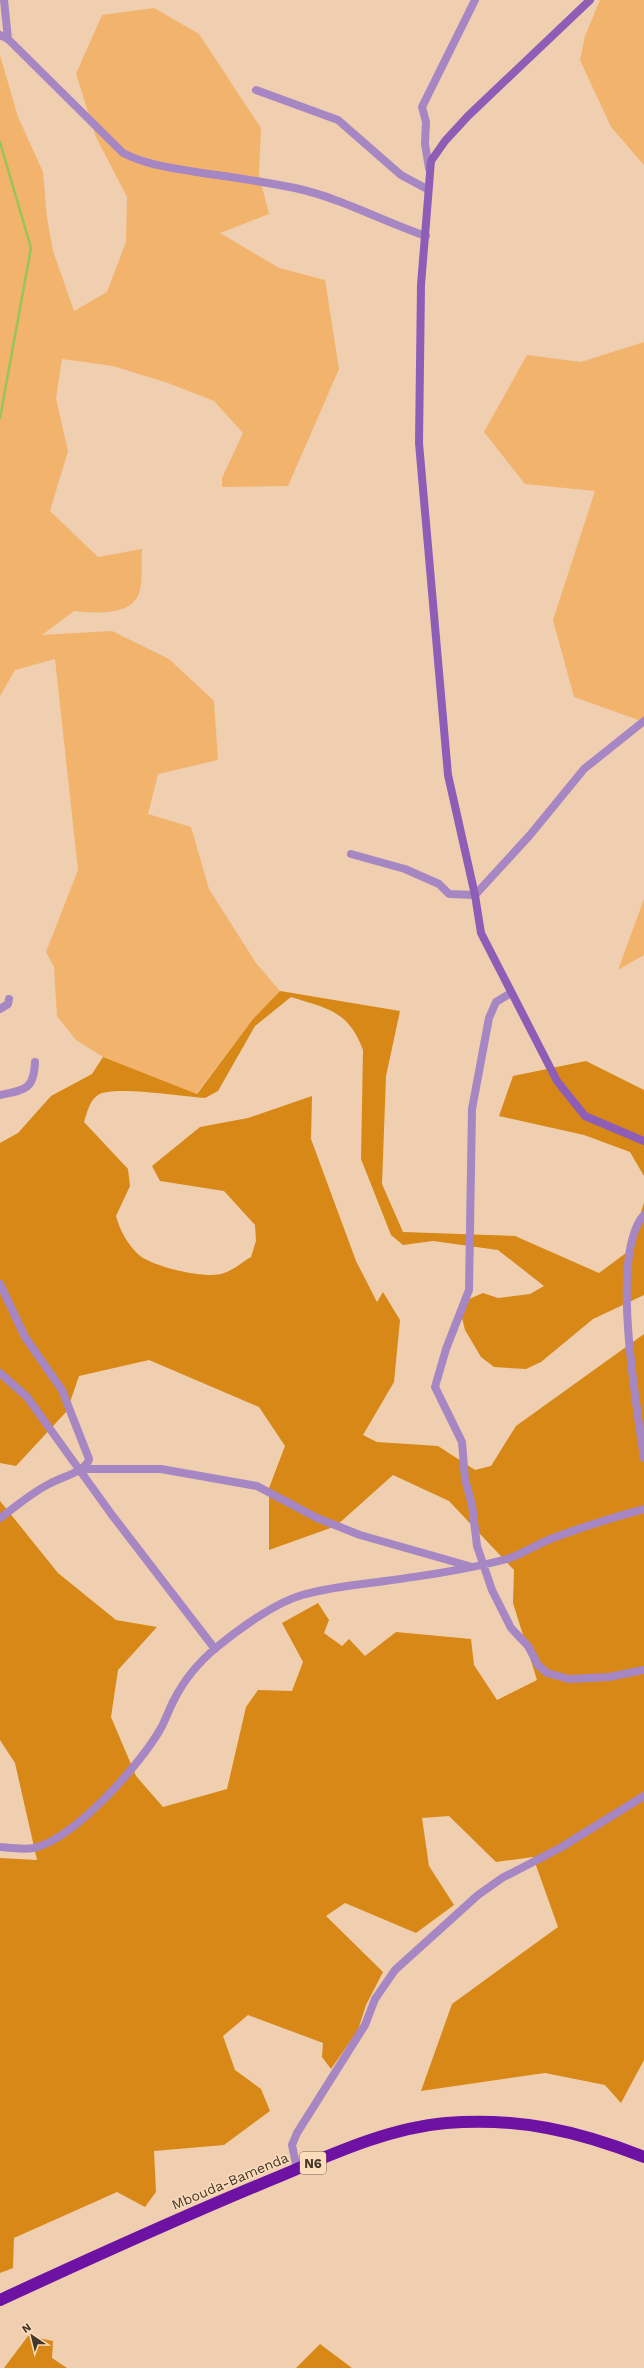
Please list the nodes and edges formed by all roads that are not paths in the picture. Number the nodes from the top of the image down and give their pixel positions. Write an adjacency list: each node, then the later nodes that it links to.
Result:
1 (4, 0): 4 (street)
2 (475, 0): 6 (street)
3 (590, 0): 6 (street)
4 (4, 37): 8 (street)
5 (256, 90): 7 (street)
6 (429, 168): 7 (street)
7 (427, 189): 8 (street)
8 (426, 236): 11 (street)
9 (644, 721): 11 (street)
10 (350, 854): 11 (street)
11 (475, 895): 12 (street)
12 (511, 993): 17 (street); 25 (street)
13 (9, 999): 14 (street)
14 (0, 1009)
15 (35, 1062): 16 (street)
16 (0, 1095)
17 (644, 1141)
18 (644, 1215): 21 (street)
19 (0, 1284): 22 (street)
20 (0, 1373): 22 (street)
21 (644, 1458)
22 (80, 1469): 24 (street); 26 (street); 27 (street)
23 (644, 1509): 25 (street)
24 (0, 1518)
25 (483, 1564): 26 (street); 28 (street)
26 (472, 1567): 27 (street)
27 (215, 1648): 30 (street)
28 (644, 1670)
29 (644, 1796): 32 (street)
30 (0, 1847)
31 (644, 2157): 32 (highway, Mbouda-Bamenda / N6)
32 (297, 2169): 33 (highway, Mbouda-Bamenda / N6)
33 (0, 2300)

